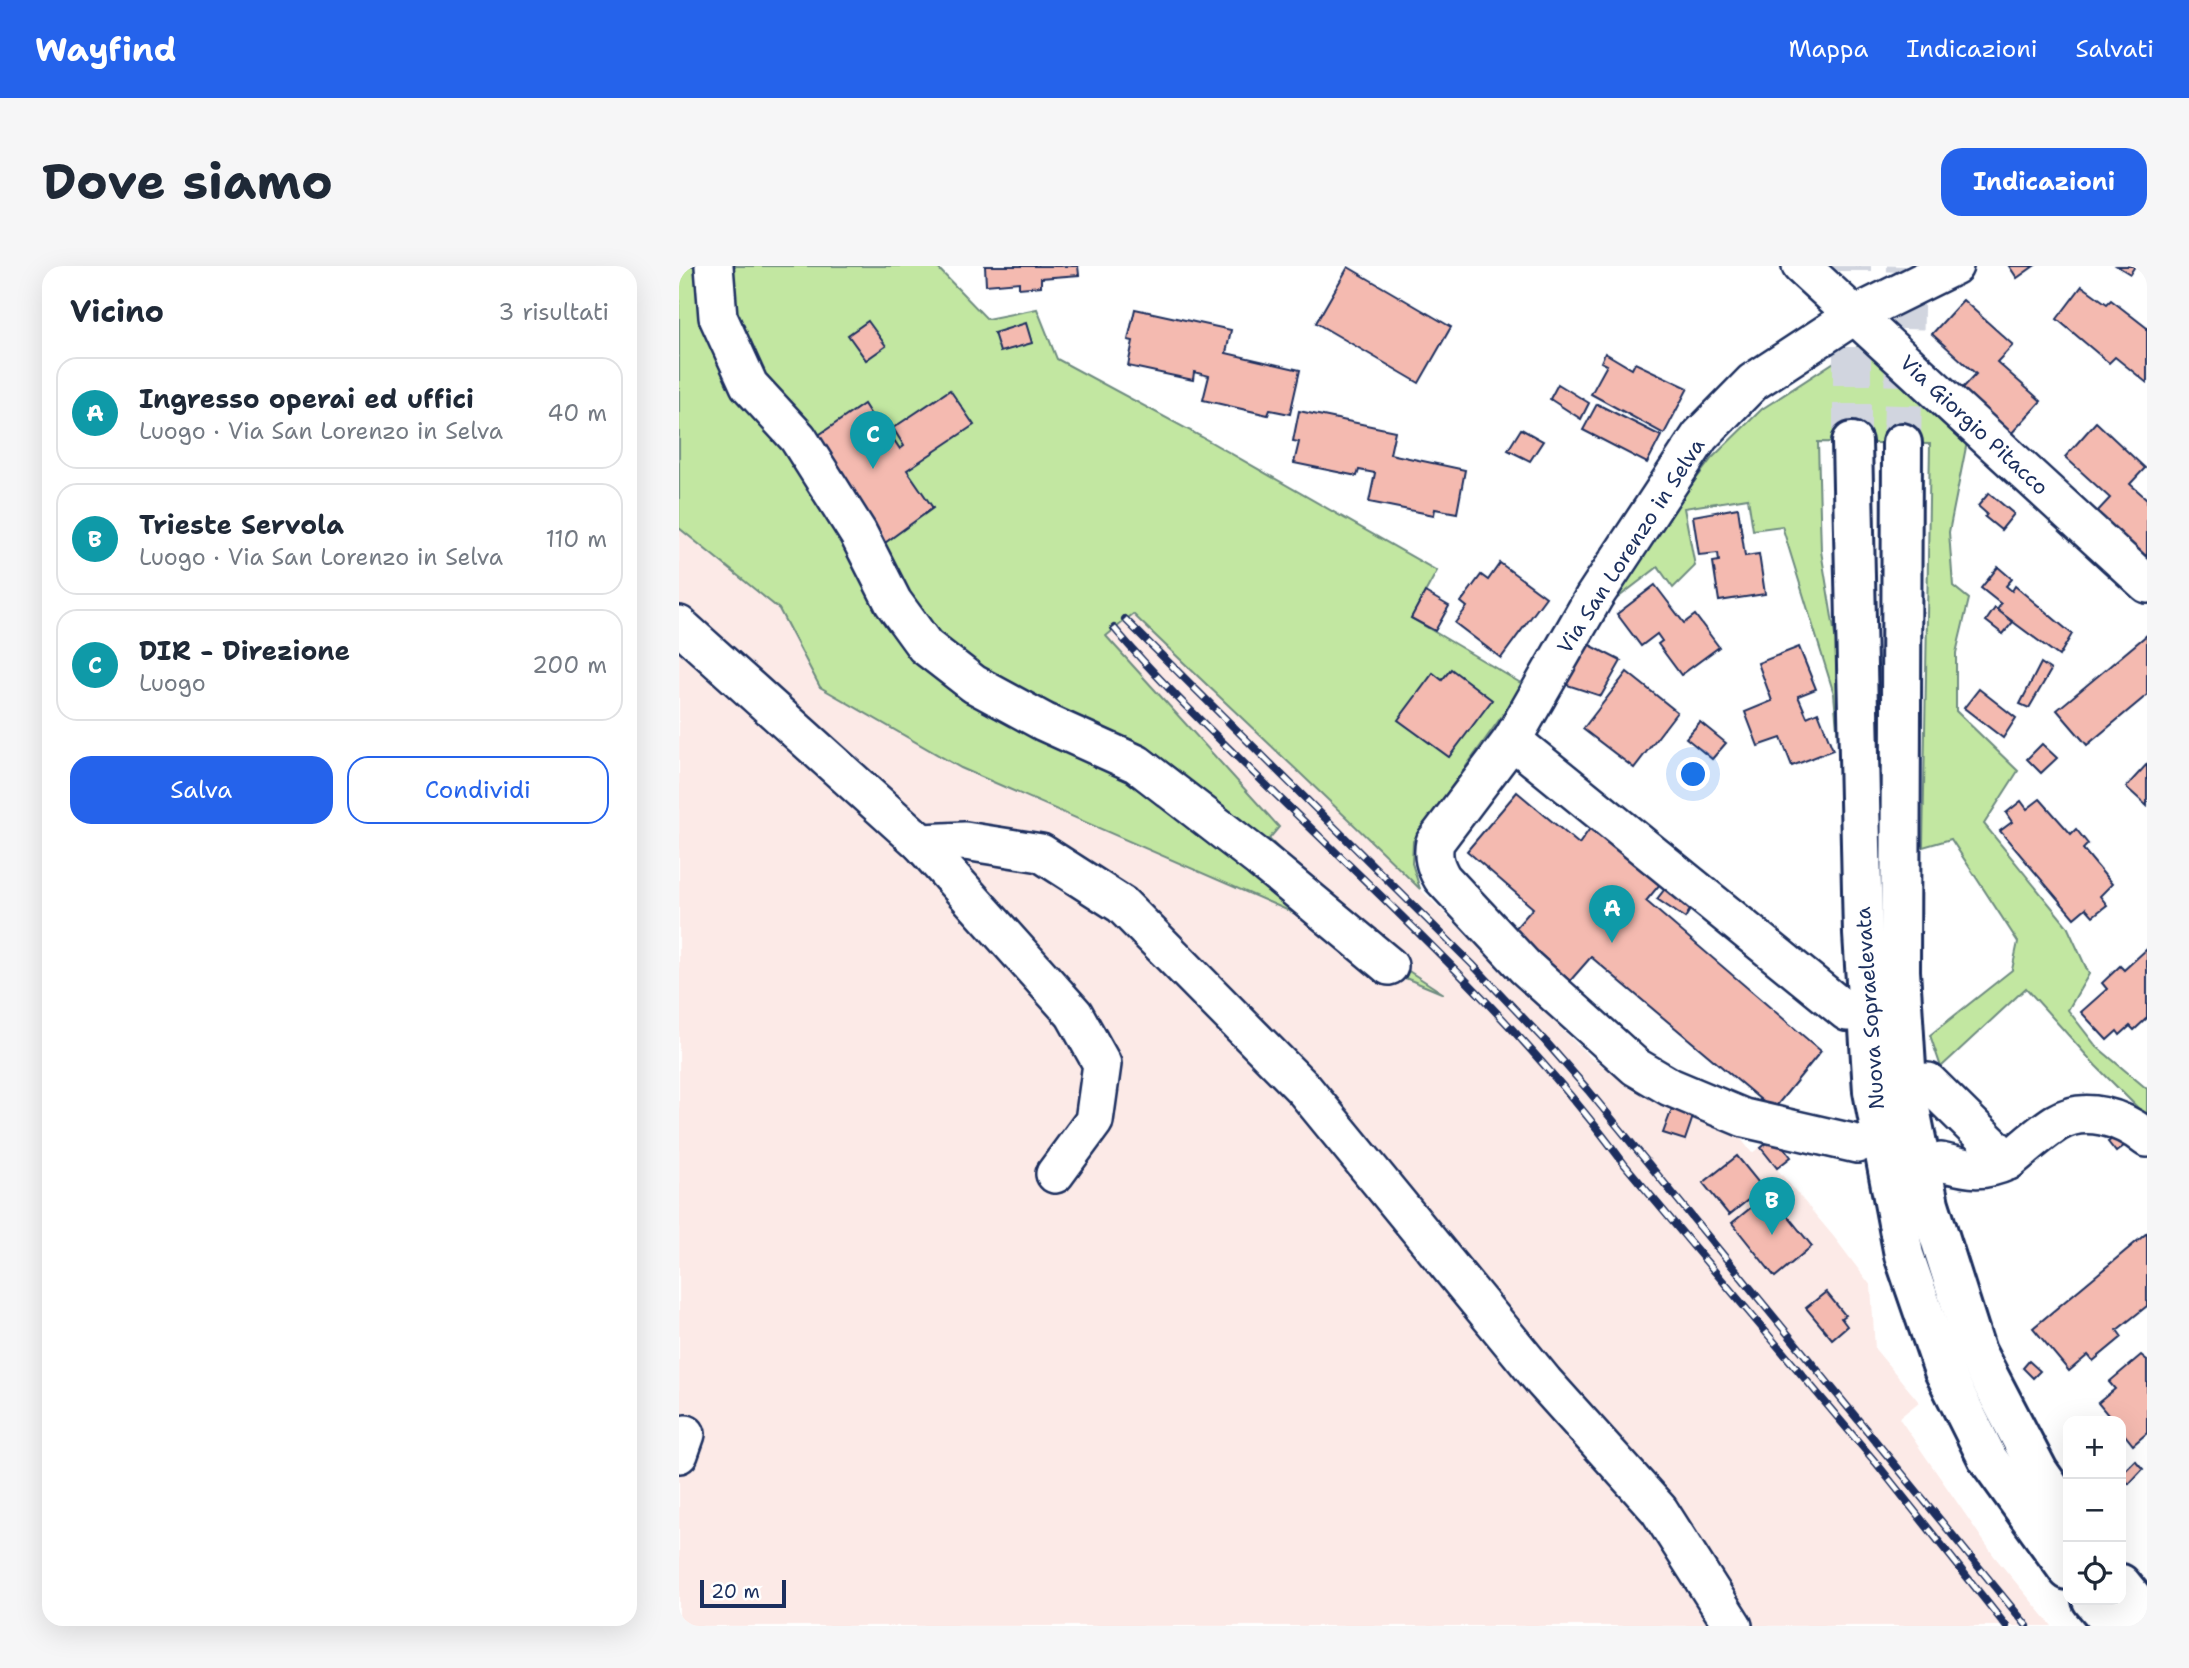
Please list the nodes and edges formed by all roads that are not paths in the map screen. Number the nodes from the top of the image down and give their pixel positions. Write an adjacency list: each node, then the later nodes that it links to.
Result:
1 (714, 266): 11 (street)
2 (1801, 266): 4 (street, Via Giorgio Pitacco)
3 (1954, 266): 4 (street, Via San Lorenzo in Selva)
4 (1855, 316): 7 (street, Via Giorgio Pitacco); 9 (street, Via San Lorenzo in Selva)
5 (1852, 442): 20 (highway, Nuova Sopraelevata)
6 (1902, 443): 19 (highway, Nuova Sopraelevata)
7 (2147, 584)
8 (679, 625): 10 (street)
9 (1512, 740): 12 (street); 15 (street, Via San Lorenzo in Selva)
10 (921, 843): 18 (street); 24 (street)
11 (1389, 966)
12 (1847, 1012)
13 (1928, 1082): 16 (street)
14 (2147, 1138): 16 (street)
15 (1857, 1144)
16 (2008, 1161): 17 (street)
17 (1941, 1163)
18 (1055, 1174)
19 (2063, 1507)
20 (2063, 1563)
21 (2126, 1590): 23 (highway)
22 (2096, 1605): 25 (highway)
23 (2147, 1616)
24 (1733, 1626)
25 (2114, 1626)

